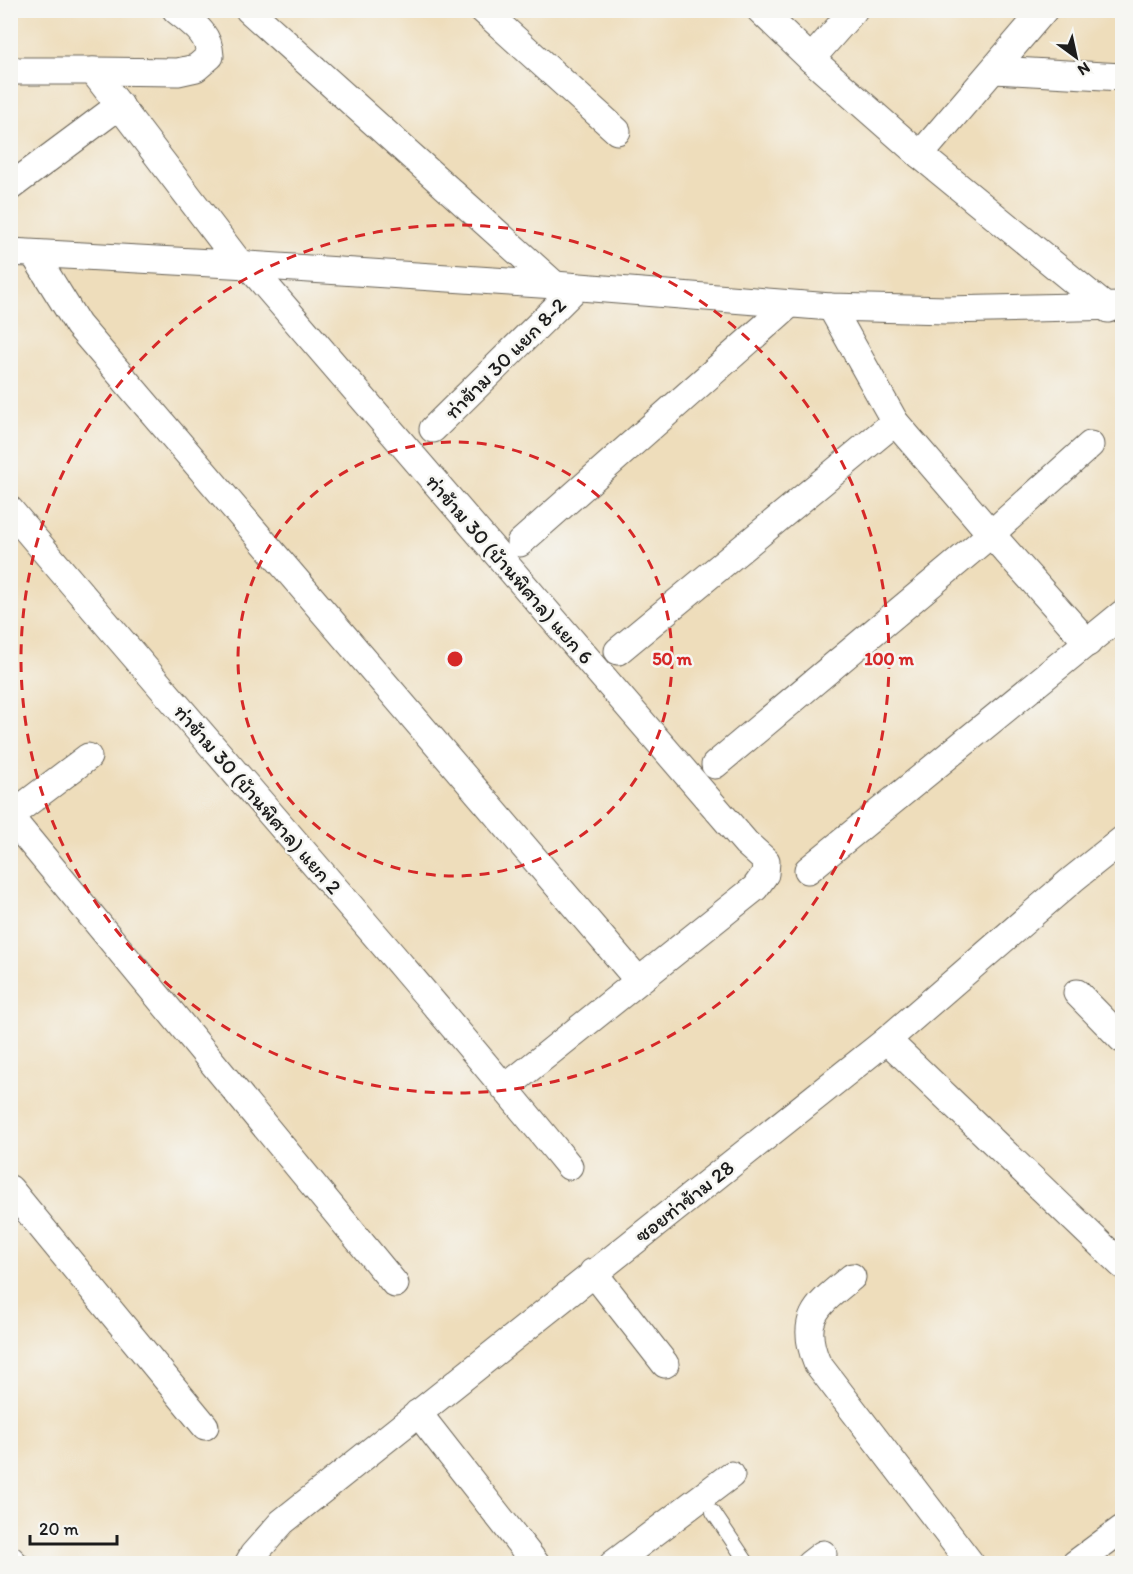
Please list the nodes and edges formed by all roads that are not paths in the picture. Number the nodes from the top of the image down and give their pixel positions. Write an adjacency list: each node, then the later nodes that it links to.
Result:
1 (176, 10): 10 (street)
2 (249, 10): 18 (street)
3 (483, 10): 13 (street)
4 (760, 10): 7 (street)
5 (854, 10): 7 (street)
6 (1044, 10): 8 (street)
7 (811, 59): 14 (street)
8 (994, 70): 11 (street); 14 (street)
9 (10, 71): 10 (street)
10 (93, 71): 12 (street, ท่าข้าม 30 (บ้านพิศาล) แยก 6)
11 (1122, 77)
12 (120, 105): 15 (street); 17 (street, ท่าข้าม 30 (บ้านพิศาล) แยก 6)
13 (617, 131)
14 (920, 155): 21 (street)
15 (10, 187)
16 (22, 253): 17 (street); 36 (street)
17 (244, 265): 18 (street); 36 (street, ท่าข้าม 30 (บ้านพิศาล) แยก 6)
18 (566, 286): 19 (street); 23 (street, ท่าข้าม 30 แยก 8-2)
19 (789, 305): 20 (street); 27 (street)
20 (831, 307): 21 (street); 22 (street)
21 (1116, 311)
22 (895, 422): 26 (street); 30 (street)
23 (433, 429)
24 (1090, 445): 26 (street)
25 (10, 510): 40 (street, ท่าข้าม 30 (บ้านพิศาล) แยก 2)
26 (991, 534): 29 (street); 32 (street)
27 (520, 543)
28 (1122, 614): 29 (street)
29 (1088, 643): 35 (street)
30 (618, 651)
31 (88, 757): 33 (street)
32 (715, 765)
33 (10, 817): 46 (street)
34 (1122, 840): 39 (street, ซอยท่าข้าม 28)
35 (808, 870)
36 (638, 980): 40 (street)
37 (1077, 993): 38 (street)
38 (1122, 1039)
39 (887, 1040): 43 (street); 44 (street, ซอยท่าข้าม 28)
40 (505, 1088): 41 (street, ท่าข้าม 30 (บ้านพิศาล) แยก 2)
41 (569, 1166)
42 (10, 1189): 49 (street)
43 (1122, 1263)
44 (593, 1272): 47 (street); 48 (street, ซอยท่าข้าม 28)
45 (852, 1277): 59 (street)
46 (395, 1284)
47 (665, 1364)
48 (418, 1413): 54 (street); 56 (street, ซอยท่าข้าม 28)
49 (205, 1426)
50 (731, 1475): 57 (street)
51 (713, 1512): 58 (lane)
52 (1122, 1529): 60 (street)
53 (10, 1559): 55 (street)
54 (525, 1560)
55 (15, 1563)
56 (248, 1563)
57 (612, 1563)
58 (748, 1563)
59 (970, 1563)
60 (1075, 1563)

